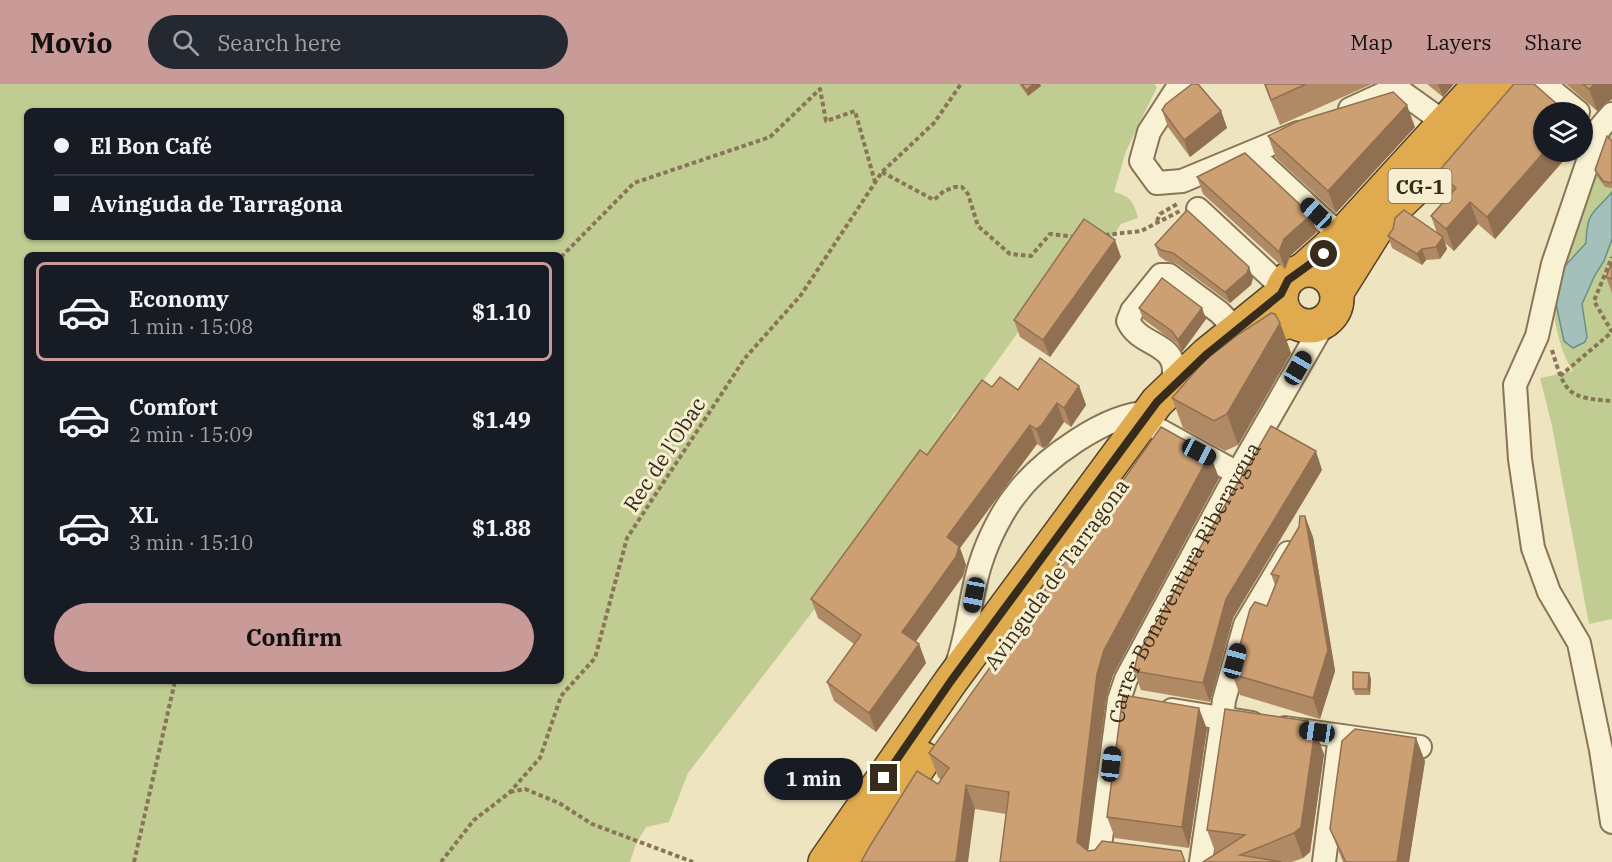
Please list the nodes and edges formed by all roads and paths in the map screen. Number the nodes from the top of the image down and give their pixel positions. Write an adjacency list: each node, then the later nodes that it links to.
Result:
1 (961, 84): 11 (path, Rec de l'Obac)
2 (1179, 84): 6 (street)
3 (1480, 84): 9 (highway, Avinguda de Tarragona / CG-1)
4 (1512, 84): 20 (highway, CG-1)
5 (1544, 84): 7 (street)
6 (1398, 86): 9 (street)
7 (1566, 102)
8 (1598, 120): 21 (street)
9 (1445, 123): 15 (highway, Avinguda de Tarragona / CG-1)
10 (1264, 165): 15 (street)
11 (882, 172): 12 (path, Rec de l'Obac); 16 (path)
12 (875, 183): 17 (path); 36 (path, Rec de l'Obac)
13 (1198, 209): 14 (path); 19 (street)
14 (1100, 234)
15 (1341, 236): 19 (highway, Avinguda de Tarragona / CG-1)
16 (1085, 238)
17 (564, 254)
18 (1612, 257): 23 (path)
19 (1290, 293): 20 (highway); 20 (highway); 22 (highway, Avinguda de Tarragona / CG-1); 27 (highway, Avinguda de Tarragona / CG-1)
20 (1331, 307): 28 (street, Carrer Bonaventura Riberaygua)
21 (1543, 312): 24 (path); 37 (street)
22 (1237, 330): 25 (highway, Avinguda de Tarragona / CG-1); 25 (street)
23 (1612, 332): 24 (path)
24 (1560, 376): 26 (path)
25 (1171, 388): 27 (highway, Avinguda de Tarragona / CG-1)
26 (1612, 401)
27 (1154, 422): 28 (street); 30 (highway, Avinguda de Tarragona / CG-1); 30 (street); 43 (highway, Avinguda de Tarragona / CG-1)
28 (1238, 473): 32 (street, Carrer Bonaventura Riberaygua)
29 (1295, 542): 33 (street)
30 (951, 681): 42 (highway, Avinguda de Tarragona / CG-1)
31 (174, 684): 39 (path)
32 (1119, 700): 33 (street); 38 (street, Carrer Bonaventura Riberaygua)
33 (1221, 722): 34 (street); 44 (street)
34 (1340, 736): 35 (street); 45 (street)
35 (1420, 747)
36 (509, 793): 40 (path, Rec de l'Obac); 41 (path)
37 (1612, 822)
38 (1106, 855)
39 (134, 862)
40 (441, 862)
41 (693, 862)
42 (825, 862)
43 (855, 862)
44 (1191, 862)
45 (1323, 862)

